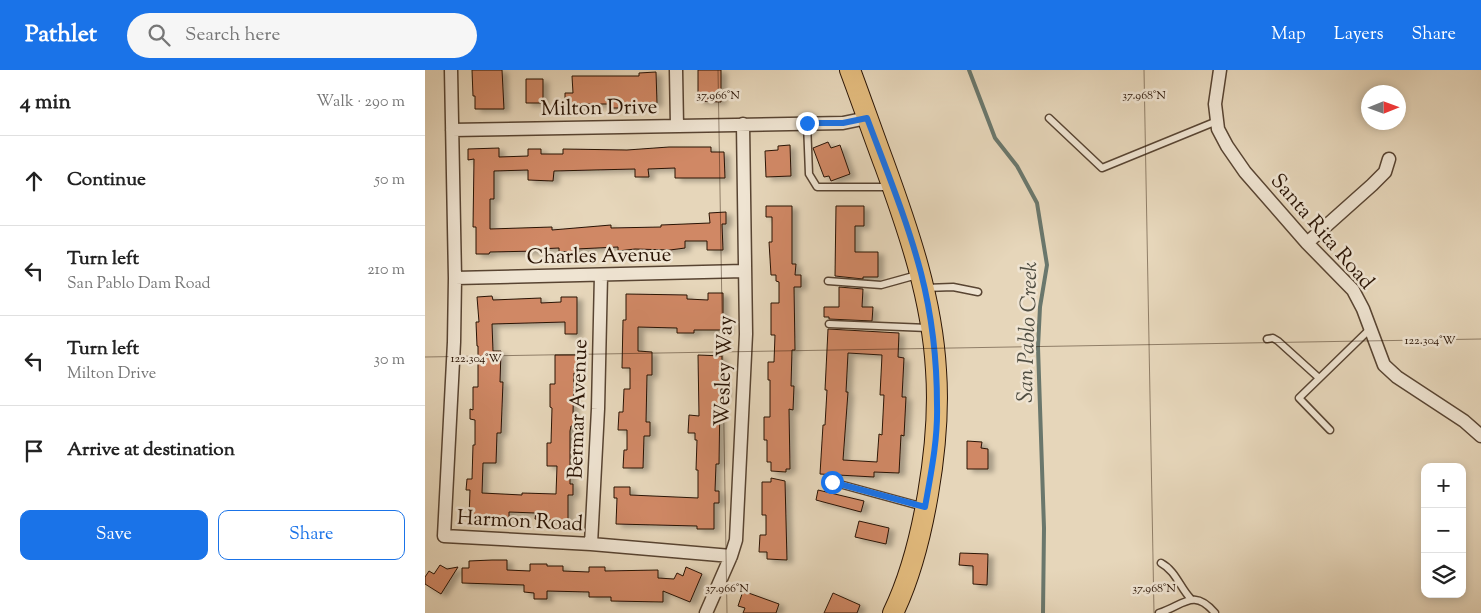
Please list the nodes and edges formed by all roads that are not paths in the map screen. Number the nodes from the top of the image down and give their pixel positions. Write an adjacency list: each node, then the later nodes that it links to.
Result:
1 (451, 70): 11 (street, Harmon Road)
2 (676, 70): 10 (street)
3 (850, 70): 5 (main road)
4 (1220, 70): 7 (street, Santa Rita Road)
5 (867, 118): 8 (street, Milton Drive); 13 (main road)
6 (1049, 118): 7 (lane)
7 (1217, 121): 14 (street, Santa Rita Road)
8 (807, 123): 9 (street, Milton Drive); 13 (lane)
9 (743, 124): 10 (street, Milton Drive); 15 (street, Wesley Way)
10 (677, 126): 11 (street, Milton Drive)
11 (452, 130): 17 (street, Harmon Road)
12 (1389, 159): 14 (street)
13 (892, 187): 19 (main road)
14 (1307, 243): 23 (street, Santa Rita Road)
15 (745, 271): 16 (street, Charles Avenue); 31 (street, Wesley Way)
16 (601, 275): 17 (street, Charles Avenue); 30 (street, Bermar Avenue)
17 (455, 278): 30 (street, Harmon Road)
18 (828, 281): 19 (lane)
19 (923, 281): 20 (lane); 22 (main road)
20 (978, 292)
21 (829, 324): 22 (lane)
22 (932, 328): 29 (main road)
23 (1370, 329): 25 (lane); 27 (street, Santa Rita Road)
24 (1267, 338): 25 (lane)
25 (1319, 378): 26 (lane)
26 (1330, 430)
27 (1481, 436)
28 (832, 482): 29 (lane)
29 (925, 507): 35 (main road)
30 (591, 544): 31 (street, Harmon Road)
31 (731, 556): 34 (street, Wesley Way)
32 (1161, 563): 33 (lane)
33 (1191, 599): 36 (lane); 37 (lane)
34 (706, 613)
35 (893, 613)
36 (1159, 613)
37 (1215, 613)

